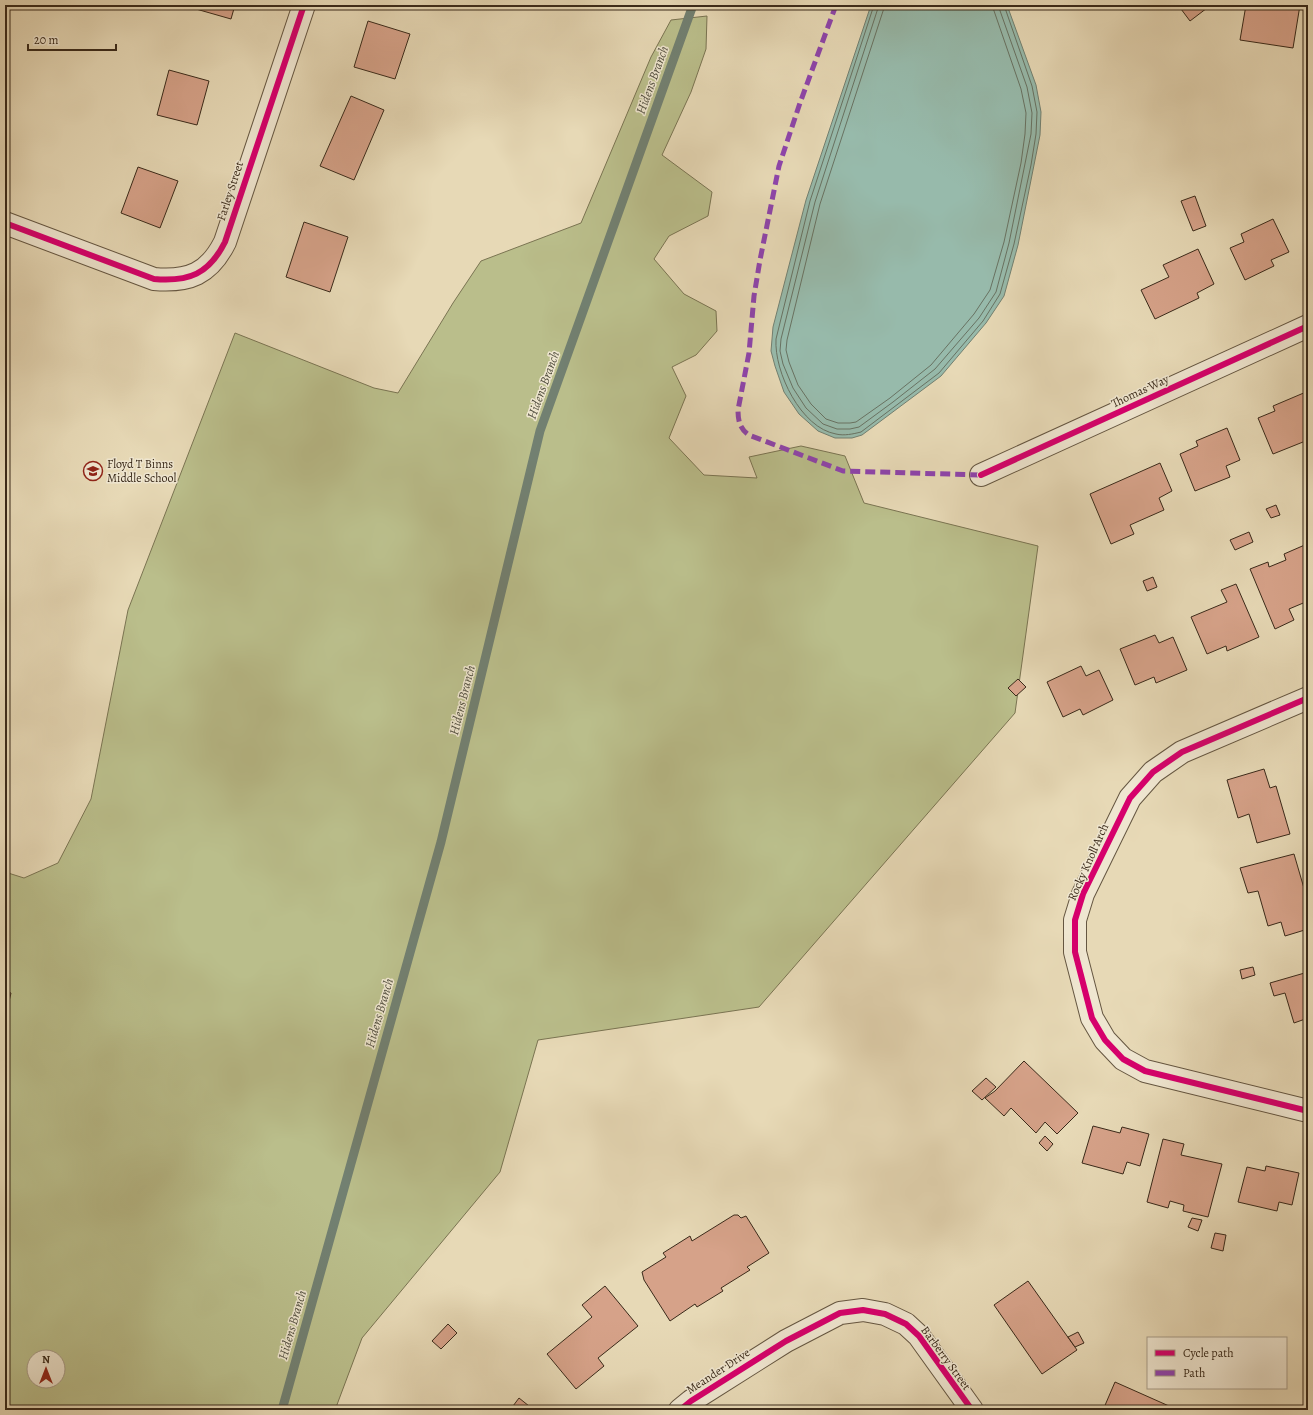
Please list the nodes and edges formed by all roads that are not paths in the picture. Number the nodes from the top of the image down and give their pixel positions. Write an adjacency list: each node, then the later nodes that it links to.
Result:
1 (304, 5): 2 (street, Farley Street)
2 (5, 223)
3 (1308, 326): 4 (street, Thomas Way)
4 (981, 475)
5 (1308, 698): 6 (street, Rocky Knoll Arch)
6 (1308, 1111)
7 (769, 1352): 8 (street, Meander Drive); 9 (street, Barberry Street)
8 (680, 1410)
9 (972, 1410)

